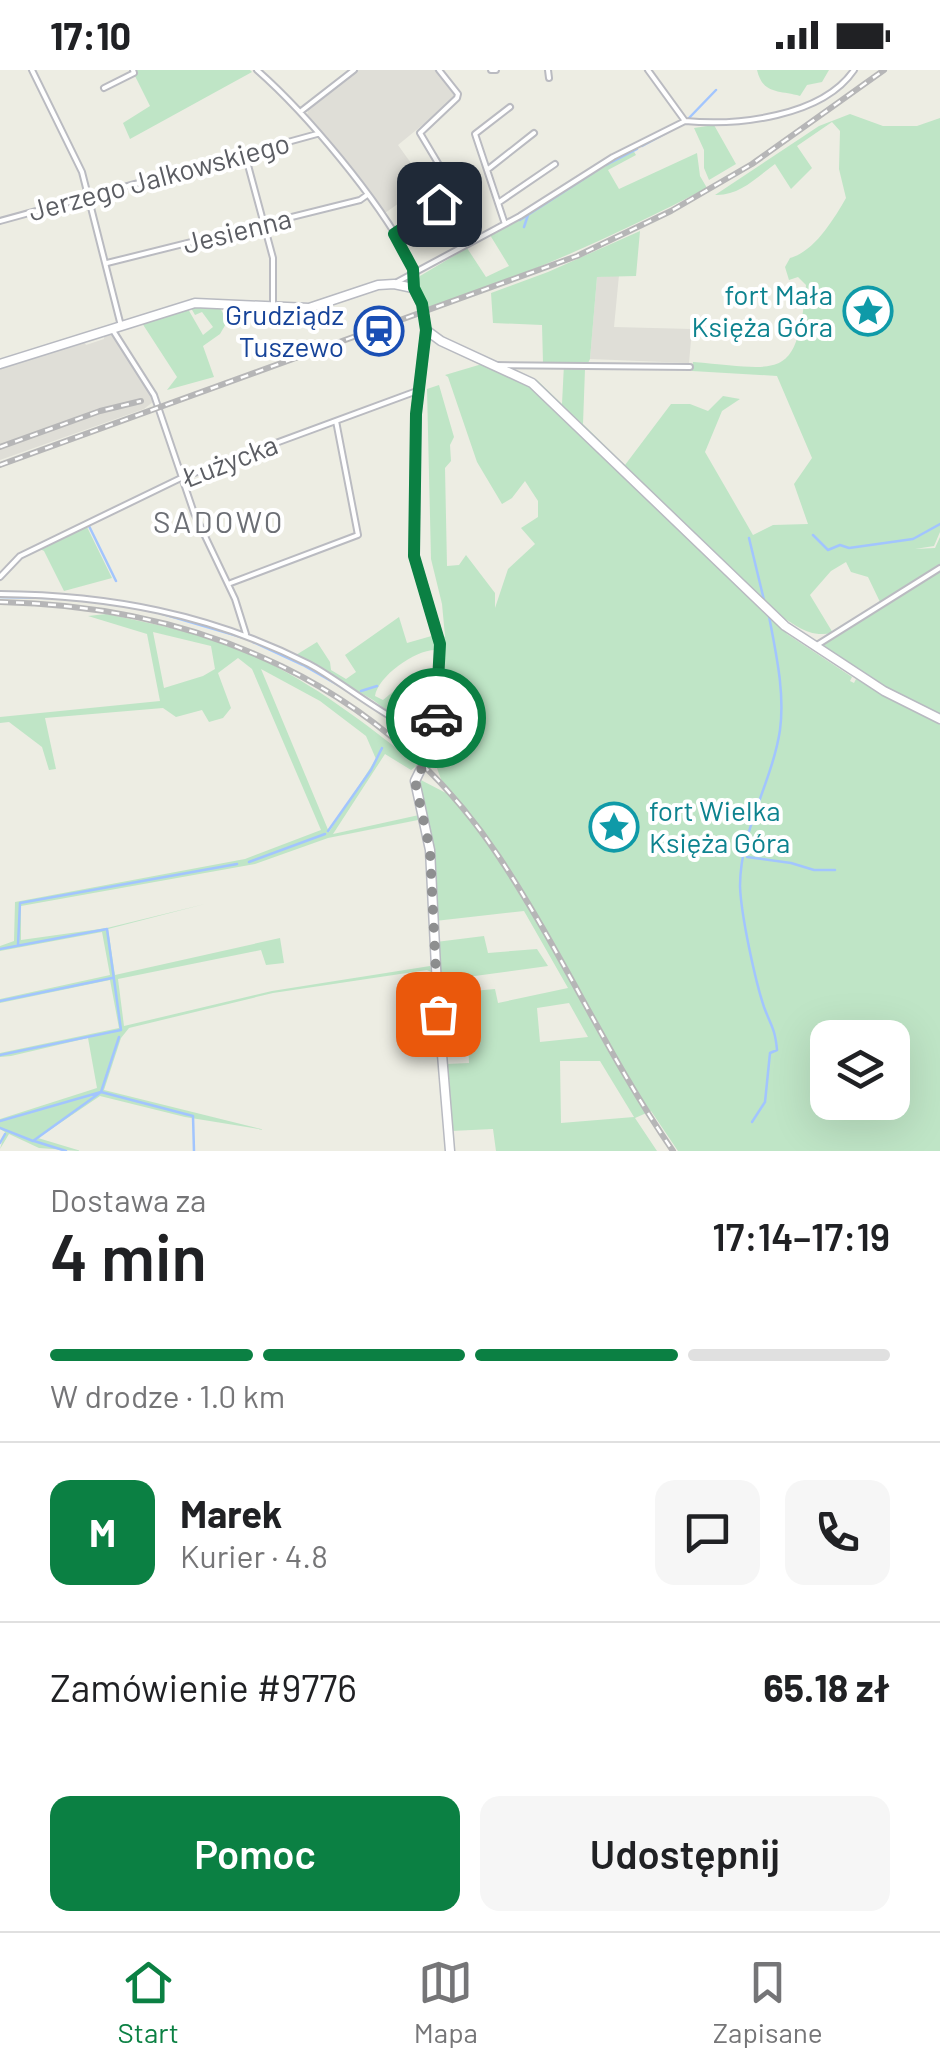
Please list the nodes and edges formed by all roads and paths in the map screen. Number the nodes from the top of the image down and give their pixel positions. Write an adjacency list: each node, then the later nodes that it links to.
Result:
1 (32, 70): 20 (street)
2 (133, 70): 10 (street)
3 (258, 70): 12 (street)
4 (354, 70): 12 (street)
5 (440, 70): 25 (street)
6 (548, 70): 9 (street)
7 (648, 70): 13 (street)
8 (854, 70): 13 (street)
9 (549, 78)
10 (104, 88)
11 (510, 107): 18 (street)
12 (300, 112): 15 (street)
13 (685, 121): 24 (street)
14 (534, 133): 18 (street)
15 (318, 134): 16 (street, Jerzego Jalkowskiego); 19 (street)
16 (245, 154): 20 (street, Jerzego Jalkowskiego); 23 (street)
17 (554, 164): 21 (street)
18 (486, 170): 21 (street)
19 (366, 196): 23 (street, Jesienna); 25 (street)
20 (89, 197): 22 (street, Jerzego Jalkowskiego); 26 (street)
21 (498, 203): 24 (street)
22 (0, 220)
23 (264, 224): 26 (street, Jesienna); 30 (street)
24 (505, 224): 27 (street)
25 (394, 234): 27 (street)
26 (107, 263): 31 (street)
27 (414, 275): 28 (street); 29 (street)
28 (394, 284): 29 (street); 30 (street)
29 (414, 288): 32 (street)
30 (273, 306): 31 (street)
31 (116, 328): 33 (street); 38 (street)
32 (426, 330): 34 (street); 36 (street)
33 (0, 364)
34 (494, 366): 35 (street); 44 (street)
35 (690, 368)
36 (418, 391): 37 (street, Łużycka); 46 (street)
37 (336, 421): 38 (street, Łużycka); 41 (street)
38 (181, 478): 40 (street, Łużycka); 41 (street)
39 (940, 568): 44 (street)
40 (0, 576)
41 (228, 584): 43 (street)
42 (0, 594): 43 (street)
43 (246, 635): 46 (street)
44 (815, 647): 45 (street)
45 (940, 719)
46 (435, 734): 47 (street)
47 (450, 1151)

